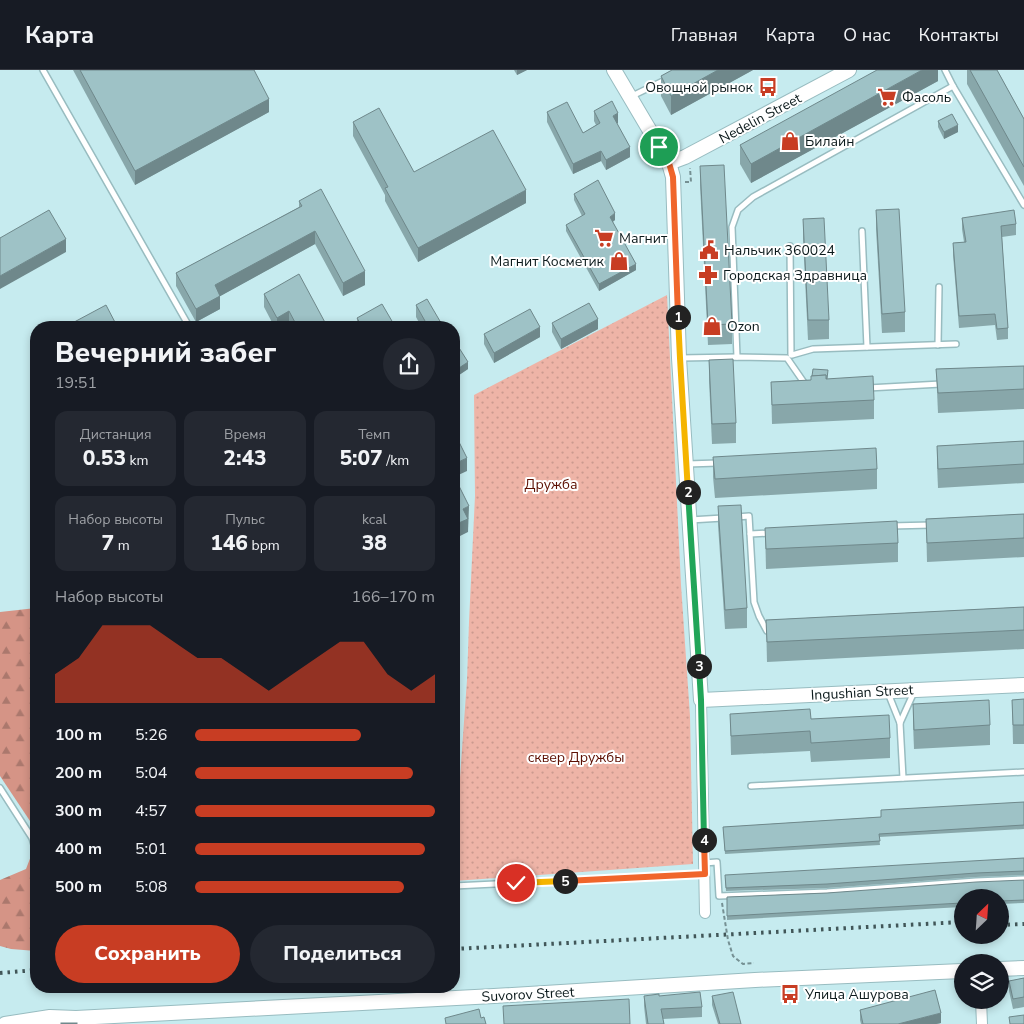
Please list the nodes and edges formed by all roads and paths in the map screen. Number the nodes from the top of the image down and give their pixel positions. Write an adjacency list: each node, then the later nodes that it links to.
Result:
1 (44, 70): 15 (lane)
2 (614, 70): 7 (street)
3 (945, 70): 6 (lane)
4 (841, 72): 8 (street, Nedelin Street)
5 (668, 78): 7 (lane)
6 (953, 86): 11 (lane); 20 (lane)
7 (630, 98): 8 (street)
8 (669, 163): 21 (street)
9 (690, 168): 10 (path)
10 (682, 183)
11 (1024, 205)
12 (862, 231): 18 (lane)
13 (790, 246): 19 (lane)
14 (939, 287): 17 (lane)
15 (186, 321)
16 (956, 344): 17 (lane)
17 (938, 345): 18 (lane)
18 (867, 347): 19 (lane)
19 (790, 356): 20 (lane); 24 (lane)
20 (737, 357): 21 (lane)
21 (680, 358): 26 (street)
22 (946, 383): 23 (lane)
23 (859, 388)
24 (811, 391)
25 (725, 462): 26 (lane)
26 (686, 464): 27 (street)
27 (690, 520): 31 (lane); 36 (street)
28 (937, 525): 29 (lane)
29 (879, 527)
30 (780, 533): 31 (lane)
31 (750, 534): 32 (lane)
32 (777, 630)
33 (1024, 685): 34 (street, Ingushian Street)
34 (915, 689): 35 (street, Ingushian Street); 37 (lane)
35 (887, 691): 36 (street, Ingushian Street); 37 (lane)
36 (701, 700): 43 (street)
37 (900, 723): 39 (lane)
38 (1024, 772): 39 (lane)
39 (903, 778): 40 (lane)
40 (751, 786)
41 (0, 788): 42 (lane)
42 (30, 835)
43 (704, 863): 44 (street); 47 (lane)
44 (705, 874): 46 (lane); 48 (street)
45 (1024, 879): 47 (lane)
46 (460, 886)
47 (720, 896): 49 (path)
48 (705, 913)
49 (754, 964)
50 (1024, 968): 51 (street)
51 (1009, 969)
52 (954, 971): 54 (street, Suvorov Street)
53 (981, 1009): 56 (street)
54 (50, 1021): 55 (street, Suvorov Street)
55 (5, 1024)
56 (982, 1024)

